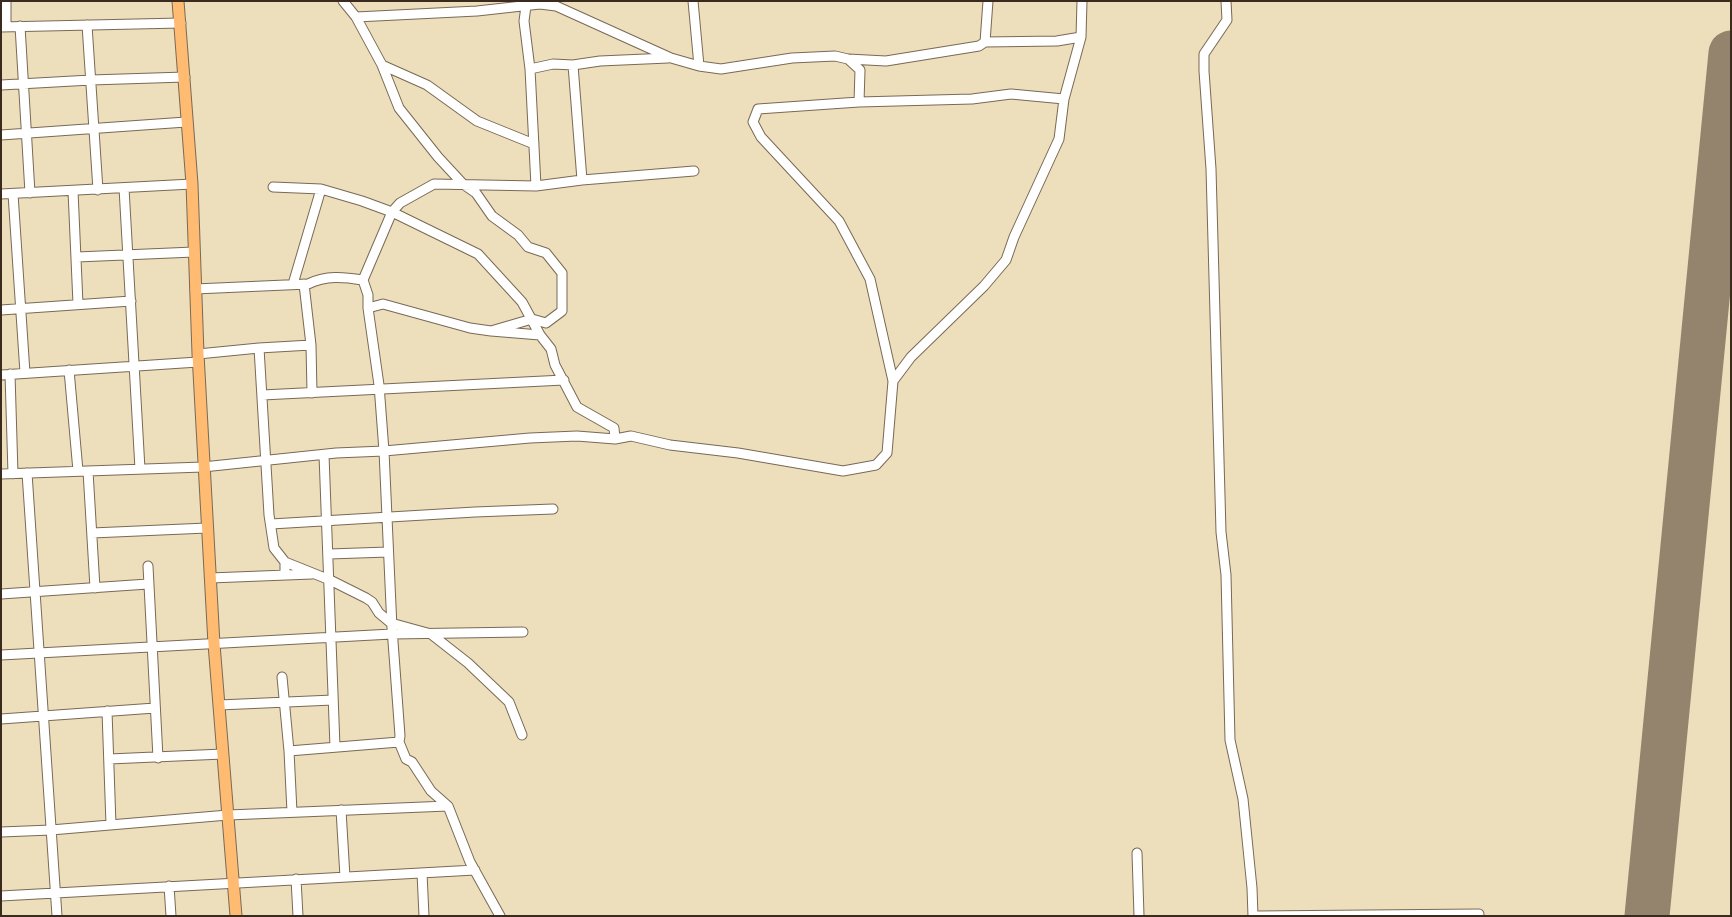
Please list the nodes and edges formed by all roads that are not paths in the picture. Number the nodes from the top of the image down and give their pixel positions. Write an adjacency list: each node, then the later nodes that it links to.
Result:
1 (6, 1): 13 (street)
2 (178, 1): 10 (main road)
3 (343, 1): 9 (street)
4 (693, 1): 20 (street)
5 (988, 1): 15 (street)
6 (1082, 1): 14 (street)
7 (1226, 1): 151 (street)
8 (526, 6): 9 (street); 16 (street); 21 (street)
9 (356, 17): 18 (street)
10 (181, 23): 11 (street); 22 (main road)
11 (87, 25): 12 (street); 23 (street)
12 (20, 26): 13 (street); 24 (street)
13 (4, 27)
14 (1080, 37): 15 (street); 26 (street)
15 (985, 42): 17 (street)
16 (671, 58): 19 (street); 20 (street)
17 (848, 59): 20 (street); 27 (street)
18 (382, 65): 32 (street); 36 (street)
19 (573, 65): 21 (street); 34 (street)
20 (699, 66)
21 (530, 69): 32 (street)
22 (185, 77): 23 (street); 28 (main road)
23 (91, 80): 24 (street); 29 (street)
24 (23, 84): 25 (street); 30 (street)
25 (1, 85)
26 (1064, 99): 27 (street); 70 (street)
27 (859, 102): 70 (street)
28 (186, 122): 29 (street); 35 (main road)
29 (94, 128): 30 (street); 41 (street)
30 (26, 133): 31 (street); 43 (street)
31 (1, 135)
32 (534, 144): 37 (street)
33 (694, 171): 34 (street)
34 (582, 180): 37 (street)
35 (192, 184): 39 (street); 47 (main road)
36 (463, 184): 37 (street); 46 (street); 59 (street)
37 (536, 186)
38 (273, 187): 40 (street)
39 (124, 188): 41 (street); 48 (street)
40 (322, 189): 46 (street); 51 (street)
41 (98, 190): 42 (street)
42 (73, 191): 43 (street); 49 (street)
43 (30, 193): 45 (street)
44 (1, 194): 45 (street)
45 (13, 194): 57 (street)
46 (392, 212): 50 (street); 59 (street)
47 (194, 252): 48 (street); 53 (main road)
48 (128, 255): 49 (street); 54 (street)
49 (77, 257): 55 (street)
50 (363, 280): 52 (street); 56 (street)
51 (293, 284): 52 (street); 53 (street)
52 (304, 284): 62 (street)
53 (196, 289): 64 (main road)
54 (131, 301): 55 (street); 65 (street)
55 (78, 304): 57 (street)
56 (368, 308): 60 (street); 71 (street)
57 (21, 309): 58 (street); 67 (street)
58 (1, 310)
59 (532, 319): 60 (street); 61 (street)
60 (491, 331): 61 (street)
61 (540, 335): 69 (street)
62 (310, 346): 63 (street); 72 (street)
63 (259, 348): 64 (street); 73 (street)
64 (198, 358): 65 (street); 78 (main road)
65 (135, 366): 66 (street); 79 (street)
66 (68, 370): 67 (street); 80 (street)
67 (25, 373): 68 (street)
68 (6, 374): 84 (street)
69 (564, 380): 71 (street); 74 (street)
70 (893, 382): 74 (street)
71 (379, 390): 72 (street); 75 (street)
72 (312, 393): 73 (street)
73 (262, 395): 77 (street)
74 (615, 439): 75 (street)
75 (384, 451): 76 (street); 86 (street)
76 (324, 454): 77 (street); 87 (street)
77 (267, 460): 78 (street); 88 (street)
78 (203, 467): 79 (street); 89 (main road)
79 (140, 469): 81 (street)
80 (78, 471): 81 (street); 82 (street)
81 (88, 471): 90 (street)
82 (27, 473): 84 (street); 101 (street)
83 (1, 474): 84 (street)
84 (13, 474)
85 (553, 509): 86 (street)
86 (387, 517): 87 (street); 91 (street)
87 (327, 521): 88 (street); 92 (street)
88 (270, 524): 93 (street)
89 (207, 528): 90 (street); 98 (main road)
90 (92, 533): 100 (street)
91 (388, 552): 92 (street); 103 (street)
92 (328, 554): 97 (street)
93 (286, 562): 95 (street); 96 (street)
94 (148, 566): 99 (street)
95 (316, 574): 96 (street); 97 (street)
96 (285, 575): 98 (street)
97 (329, 577): 103 (street); 107 (street)
98 (210, 578): 108 (main road)
99 (148, 584): 100 (street); 109 (street)
100 (95, 588): 101 (street)
101 (35, 592): 102 (street); 110 (street)
102 (1, 594)
103 (392, 623): 105 (street); 106 (street)
104 (523, 632): 106 (street)
105 (392, 634): 106 (street); 107 (street); 121 (street)
106 (431, 634): 120 (street)
107 (331, 638): 108 (street); 113 (street)
108 (214, 644): 109 (street); 115 (main road)
109 (152, 647): 110 (street); 116 (street)
110 (39, 653): 111 (street); 118 (street)
111 (1, 655)
112 (282, 678): 114 (street)
113 (333, 700): 114 (street); 122 (street)
114 (284, 702): 115 (street); 123 (street)
115 (219, 705): 124 (main road)
116 (155, 708): 117 (street); 125 (street)
117 (107, 711): 118 (street); 126 (street)
118 (43, 716): 119 (street); 132 (street)
119 (1, 719)
120 (522, 735)
121 (399, 742): 122 (street); 127 (street)
122 (335, 747): 123 (street)
123 (289, 751): 129 (street)
124 (223, 754): 125 (street); 130 (main road)
125 (158, 758): 126 (street)
126 (109, 759): 131 (street)
127 (448, 806): 128 (street); 135 (street)
128 (341, 810): 129 (street); 137 (street)
129 (292, 812): 130 (street)
130 (228, 815): 131 (street); 139 (main road)
131 (111, 825): 132 (street)
132 (51, 830): 133 (street); 141 (street)
133 (1, 832)
134 (1137, 853): 150 (street)
135 (475, 870): 136 (street); 149 (street)
136 (422, 873): 137 (street); 148 (street)
137 (346, 877): 138 (street)
138 (296, 879): 139 (street); 147 (street)
139 (233, 882): 140 (street); 146 (main road)
140 (169, 886): 141 (street); 145 (street)
141 (55, 892): 142 (street); 144 (street)
142 (1, 896)
143 (1479, 914): 151 (street)
144 (57, 916)
145 (171, 916)
146 (236, 916)
147 (298, 916)
148 (424, 916)
149 (500, 916)
150 (1139, 916)
151 (1255, 916)

